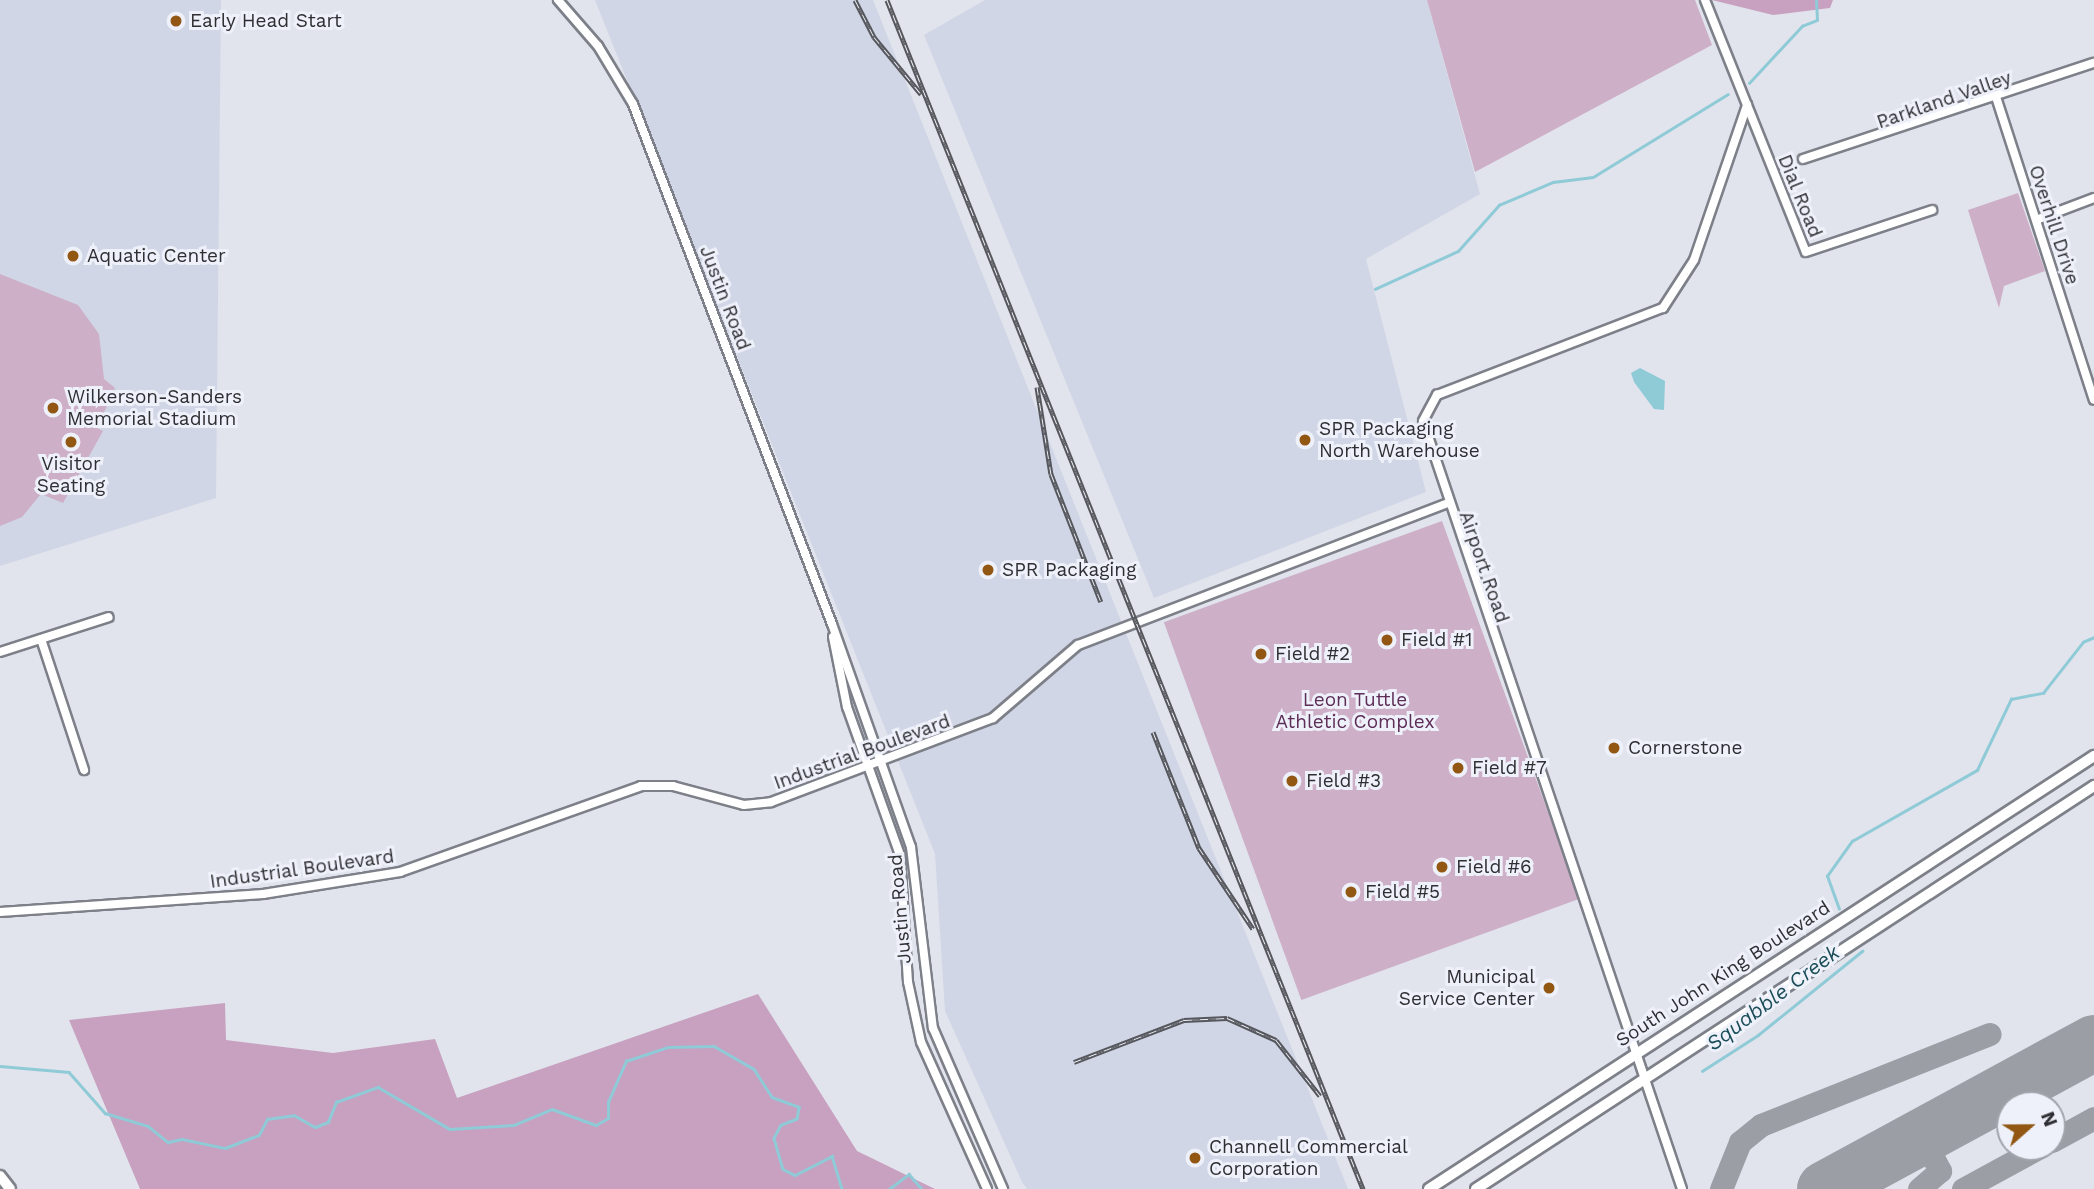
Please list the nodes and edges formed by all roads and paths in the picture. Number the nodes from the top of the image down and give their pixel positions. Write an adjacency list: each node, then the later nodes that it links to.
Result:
1 (558, 0): 13 (street, Justin Road)
2 (1705, 0): 5 (street)
3 (2094, 63): 4 (street, Parkland Valley)
4 (1997, 100): 6 (street, Parkland Valley); 9 (street, Overhill Drive)
5 (1747, 105): 8 (street, Dial Road); 11 (street, Airport Road)
6 (1802, 159)
7 (2094, 198): 9 (street)
8 (1932, 210)
9 (2036, 220): 10 (street, Overhill Drive)
10 (2094, 400)
11 (1446, 504): 17 (street, Industrial Boulevard); 26 (street, Airport Road)
12 (109, 617): 14 (street)
13 (832, 624): 17 (street, Justin Road); 18 (street, Justin Road)
14 (41, 639): 15 (street); 19 (street)
15 (0, 652)
16 (2094, 756): 21 (main road, South John King Boulevard)
17 (881, 760): 18 (street, Industrial Boulevard); 23 (street, Justin Road)
18 (868, 765): 24 (street, Justin Road); 25 (street, Industrial Boulevard)
19 (84, 770)
20 (2094, 786): 22 (main road)
21 (2038, 792): 22 (main road); 26 (main road, South John King Boulevard)
22 (2052, 813): 27 (main road)
23 (920, 903): 24 (street); 31 (street, Justin Road)
24 (905, 904): 30 (street, Justin Road)
25 (0, 912)
26 (1634, 1052): 27 (street, Airport Road); 32 (main road, South John King Boulevard)
27 (1644, 1080): 33 (main road); 34 (street, Airport Road)
28 (0, 1176): 29 (main road)
29 (10, 1189)
30 (987, 1189)
31 (1003, 1189)
32 (1429, 1189)
33 (1476, 1189)
34 (1682, 1189)

